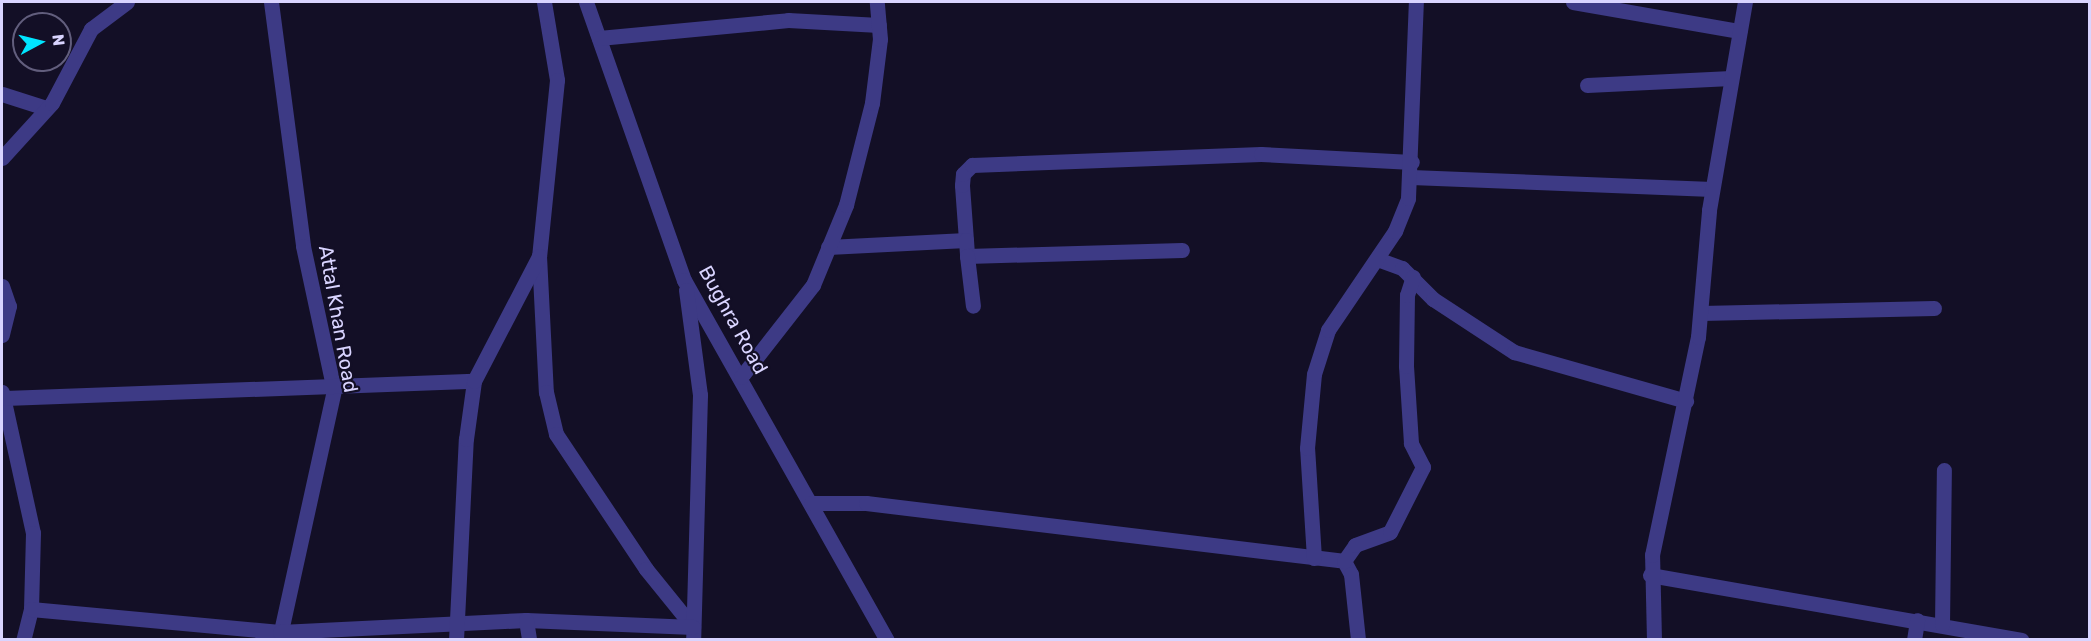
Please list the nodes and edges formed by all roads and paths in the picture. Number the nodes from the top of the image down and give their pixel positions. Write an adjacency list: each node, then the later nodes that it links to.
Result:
1 (127, 2): 15 (street)
2 (271, 2): 33 (street, Attal Khan Road)
3 (544, 2): 22 (street)
4 (586, 2): 11 (street, Bughra Road)
5 (877, 2): 9 (street)
6 (1416, 2): 17 (street)
7 (1573, 2): 10 (street)
8 (1745, 2): 10 (street)
9 (879, 25): 11 (street); 19 (street)
10 (1739, 31): 12 (street)
11 (599, 38): 25 (street, Bughra Road)
12 (1731, 78): 13 (street); 18 (street)
13 (1587, 85)
14 (2, 94): 15 (street)
15 (46, 108): 16 (street)
16 (2, 158)
17 (1412, 169): 18 (street); 20 (street); 23 (street)
18 (1712, 189): 29 (street)
19 (828, 247): 20 (street); 31 (street)
20 (966, 248): 21 (street); 27 (street)
21 (1182, 250)
22 (539, 255): 32 (street); 46 (street)
23 (1377, 259): 24 (street); 38 (street)
24 (1413, 277): 35 (street); 39 (street)
25 (684, 280): 31 (street, Bughra Road); 46 (street)
26 (2, 286): 30 (street)
27 (973, 306)
28 (1934, 308): 29 (street)
29 (1701, 313): 35 (street)
30 (2, 335)
31 (741, 377): 37 (street, Bughra Road)
32 (474, 381): 33 (street); 45 (street)
33 (334, 390): 34 (street); 48 (street, Attal Khan Road)
34 (3, 395): 41 (street)
35 (1686, 400): 40 (street)
36 (1944, 470): 44 (street)
37 (811, 503): 38 (street); 47 (street, Bughra Road)
38 (1314, 558): 39 (street)
39 (1344, 561): 52 (street)
40 (1650, 575): 43 (street); 53 (street)
41 (31, 609): 48 (street); 49 (street)
42 (526, 620): 45 (street); 46 (street); 50 (street)
43 (1917, 620): 44 (street); 54 (street)
44 (1942, 625): 55 (street)
45 (456, 633): 48 (street)
46 (693, 633)
47 (879, 633): 51 (street, Bughra Road)
48 (280, 636)
49 (23, 639)
50 (529, 639)
51 (887, 639)
52 (1358, 639)
53 (1654, 639)
54 (1914, 639)
55 (2021, 639)

